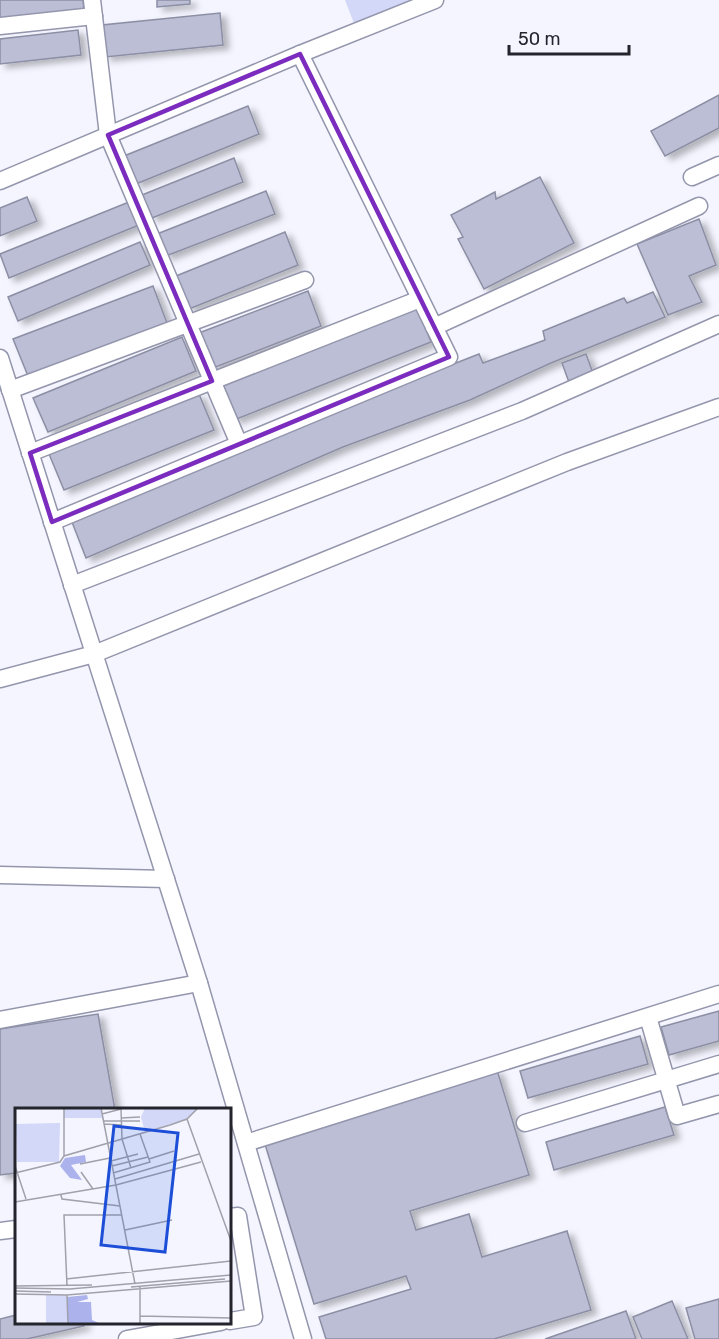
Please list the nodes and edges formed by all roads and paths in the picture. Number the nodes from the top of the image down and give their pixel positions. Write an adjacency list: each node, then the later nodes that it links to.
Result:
1 (435, 0): 4 (street)
2 (93, 8): 3 (street); 5 (street)
3 (0, 26)
4 (300, 54): 5 (street); 11 (street)
5 (108, 135): 8 (street); 12 (street)
6 (719, 165): 7 (street)
7 (693, 177)
8 (0, 181)
9 (699, 206): 14 (street)
10 (305, 280): 12 (street)
11 (420, 298): 14 (street); 16 (street)
12 (188, 323): 16 (street); 17 (street)
13 (719, 324): 22 (street)
14 (434, 327): 19 (street)
15 (0, 358): 17 (street)
16 (212, 381): 19 (street); 20 (street)
17 (10, 390): 20 (street)
18 (719, 406): 23 (street)
19 (239, 444): 21 (street)
20 (30, 453): 21 (street)
21 (52, 522): 22 (street)
22 (72, 585): 23 (street)
23 (94, 654): 24 (street); 26 (street)
24 (0, 679)
25 (0, 874): 26 (street)
26 (166, 879): 27 (street)
27 (199, 983): 30 (street); 35 (street)
28 (719, 994): 29 (street)
29 (648, 1017): 32 (street); 35 (street)
30 (0, 1020)
31 (719, 1064): 32 (street)
32 (667, 1080): 33 (street); 34 (street)
33 (719, 1104)
34 (525, 1123)
35 (246, 1143): 42 (street)
36 (231, 1216): 39 (street)
37 (15, 1228): 38 (street)
38 (0, 1231)
39 (231, 1321)
40 (215, 1324): 41 (street)
41 (127, 1339)
42 (303, 1339)

